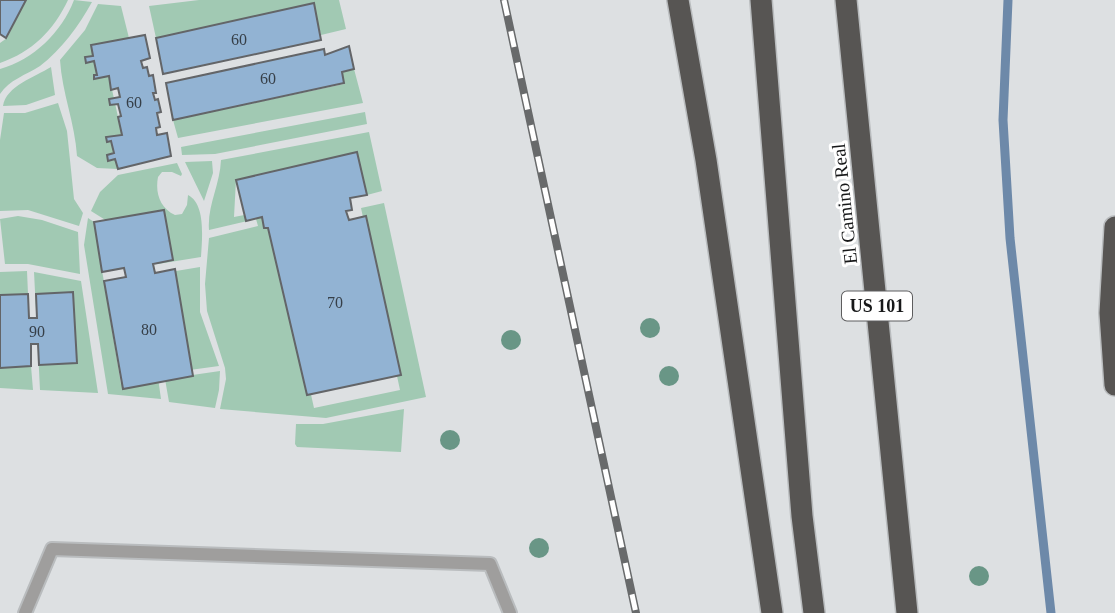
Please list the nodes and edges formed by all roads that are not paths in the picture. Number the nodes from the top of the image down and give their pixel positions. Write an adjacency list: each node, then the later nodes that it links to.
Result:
1 (678, 0): 8 (highway)
2 (761, 0): 9 (highway)
3 (846, 0): 10 (highway, El Camino Real / US 101)
4 (1115, 227): 5 (highway)
5 (1115, 385)
6 (25, 613): 7 (lane)
7 (510, 613)
8 (772, 613)
9 (814, 613)
10 (907, 613)

